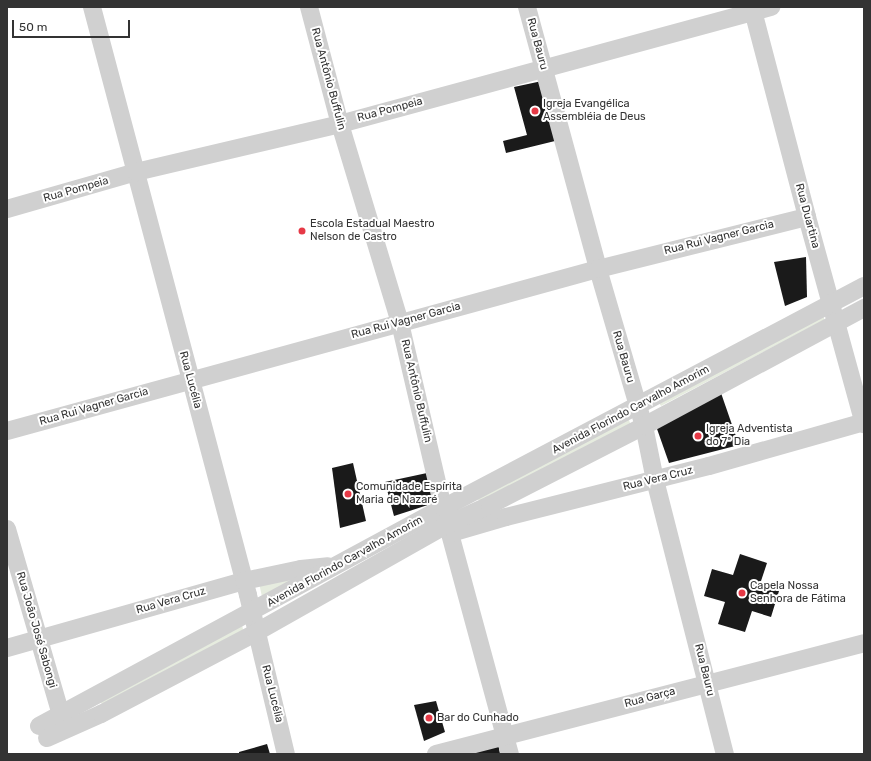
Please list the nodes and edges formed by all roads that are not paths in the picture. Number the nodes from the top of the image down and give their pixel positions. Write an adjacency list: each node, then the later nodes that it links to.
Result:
1 (92, 7): 8 (street, Rua Lucélia)
2 (309, 7): 7 (street, Rua Antônio Buffulin)
3 (528, 7): 6 (street, Rua Bauru)
4 (771, 7): 5 (street, Rua Pompeia)
5 (753, 9): 6 (street, Rua Pompeia); 10 (street, Rua Duartina)
6 (544, 68): 7 (street, Rua Pompeia); 11 (street, Rua Bauru)
7 (340, 124): 8 (street, Rua Pompeia); 16 (street, Rua Antônio Buffulin)
8 (136, 172): 9 (street, Rua Pompeia); 17 (street, Rua Lucélia)
9 (7, 209)
10 (807, 216): 11 (street, Rua Rui Vagner Garcia); 13 (street, Rua Duartina)
11 (598, 269): 16 (street, Rua Rui Vagner Garcia); 18 (street, Rua Bauru)
12 (864, 286): 13 (street, Avenida Florindo Carvalho Amorim)
13 (832, 303): 15 (street, Rua Duartina); 18 (street, Avenida Florindo Carvalho Amorim)
14 (864, 308): 15 (street, Avenida Florindo Carvalho Amorim)
15 (835, 322): 19 (street, Rua Duartina); 20 (street, Avenida Florindo Carvalho Amorim)
16 (400, 323): 17 (street, Rua Rui Vagner Garcia); 23 (street, Rua Antônio Buffulin)
17 (190, 380): 21 (street, Rua Rui Vagner Garcia); 26 (street, Rua Lucélia)
18 (637, 406): 20 (street, Rua Bauru); 23 (street, Avenida Florindo Carvalho Amorim)
19 (864, 423): 22 (street, Rua Vera Cruz)
20 (644, 426): 22 (street, Rua Bauru); 23 (street, Avenida Florindo Carvalho Amorim)
21 (7, 431)
22 (655, 480): 23 (street, Rua Vera Cruz); 32 (street, Rua Bauru)
23 (447, 522): 25 (street, Avenida Florindo Carvalho Amorim); 28 (street, Avenida Florindo Carvalho Amorim); 35 (street, Rua Antônio Buffulin)
24 (7, 529): 29 (street, Rua João José Sabongi)
25 (336, 566): 26 (street, Rua Vera Cruz); 27 (street, Avenida Florindo Carvalho Amorim)
26 (244, 581): 27 (street, Rua Lucélia); 29 (street, Rua Vera Cruz)
27 (252, 612): 28 (street, Rua Lucélia); 33 (street, Avenida Florindo Carvalho Amorim)
28 (257, 632): 33 (street, Avenida Florindo Carvalho Amorim); 36 (street, Rua Lucélia)
29 (38, 638): 31 (street, Rua Vera Cruz); 33 (street, Rua João José Sabongi)
30 (864, 643): 32 (street, Rua Garça)
31 (7, 648)
32 (708, 683): 35 (street, Rua Garça); 39 (street, Rua Bauru)
33 (63, 723): 34 (street, Avenida Florindo Carvalho Amorim)
34 (43, 732)
35 (505, 736): 37 (street, Rua Garça); 38 (street, Rua Antônio Buffulin)
36 (286, 754)
37 (436, 754)
38 (510, 754)
39 (725, 754)

